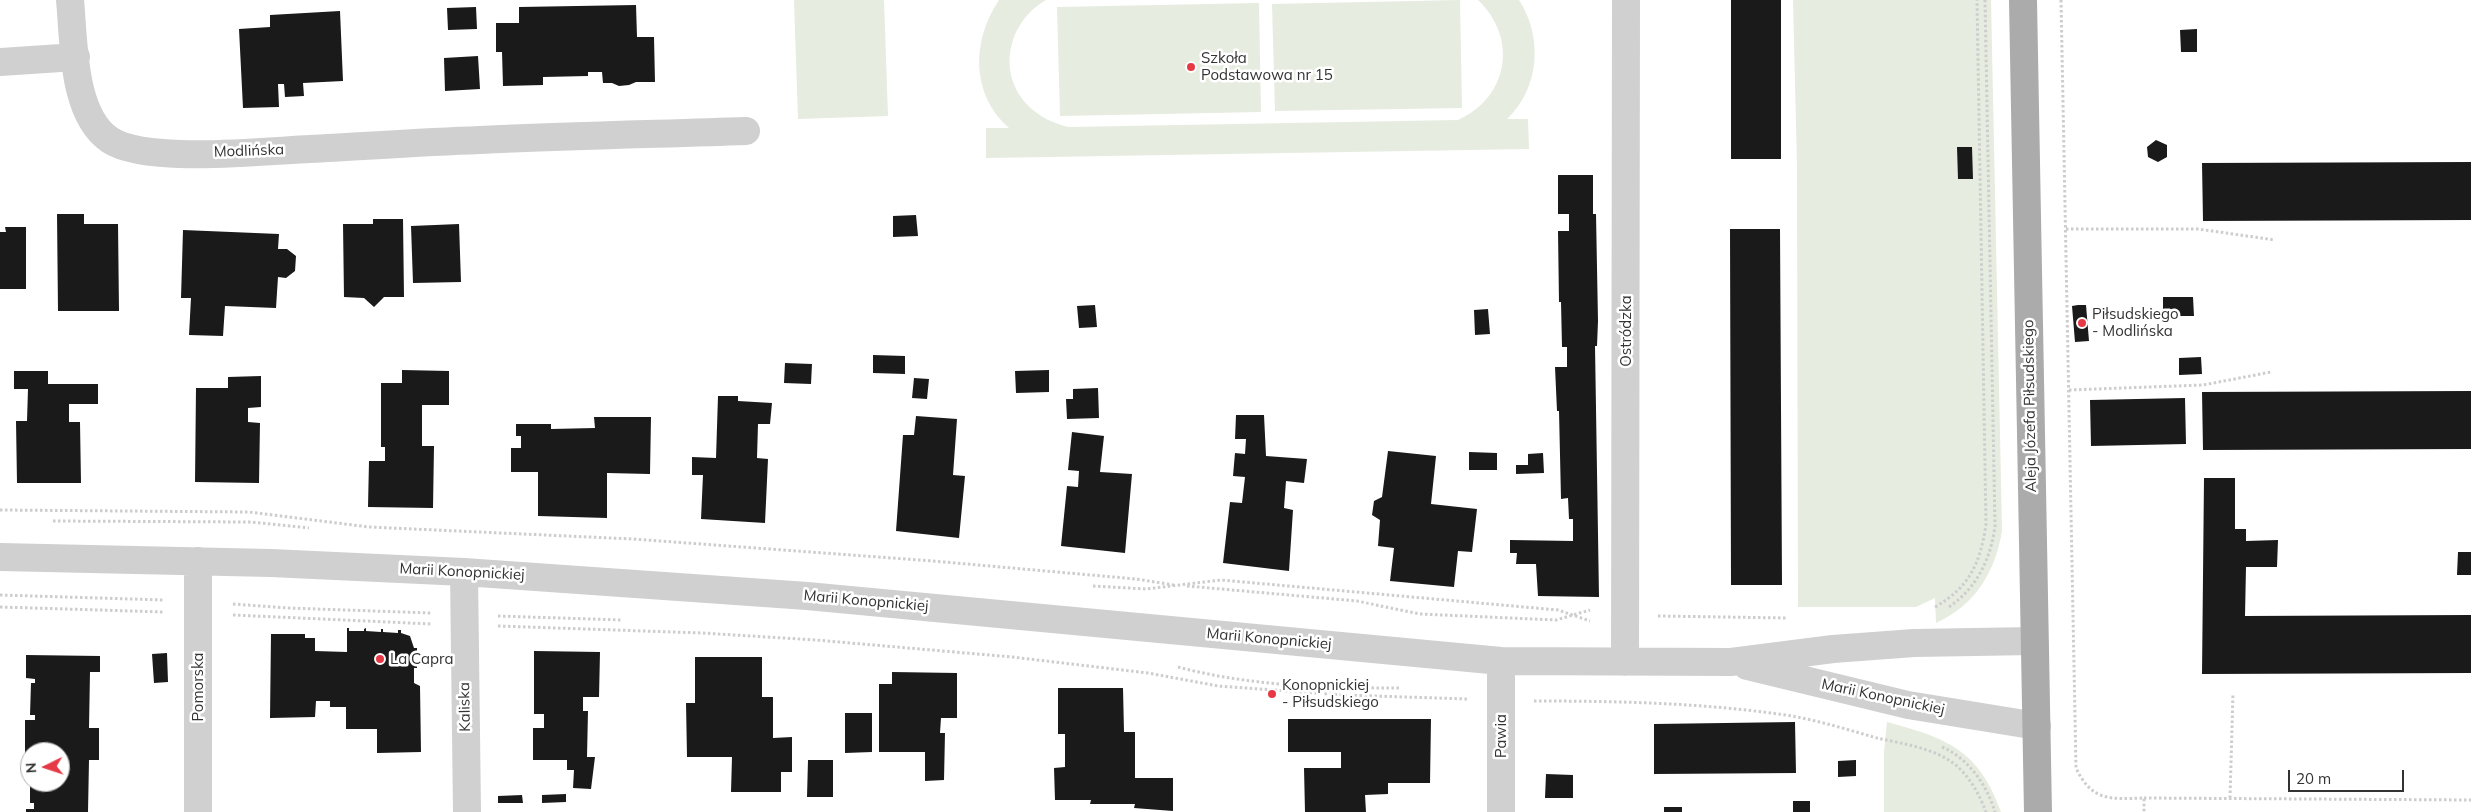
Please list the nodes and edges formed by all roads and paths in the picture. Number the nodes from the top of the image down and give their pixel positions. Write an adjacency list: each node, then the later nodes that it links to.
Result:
1 (70, 0): 7 (street, Modlińska)
2 (1626, 0): 22 (street, Ostródzka)
3 (1977, 0): 23 (path)
4 (1985, 0): 21 (path)
5 (2023, 0): 27 (main road, Aleja Józefa Piłsudskiego)
6 (2062, 0): 10 (path)
7 (76, 57): 8 (street); 9 (street, Modlińska)
8 (0, 62)
9 (746, 132)
10 (2066, 229): 11 (path); 13 (path)
11 (2275, 240)
12 (2271, 372): 13 (path)
13 (2069, 390): 37 (path)
14 (0, 510): 22 (path)
15 (0, 558): 16 (street, Marii Konopnickiej)
16 (198, 561): 17 (street, Marii Konopnickiej); 20 (street, Pomorska)
17 (464, 572): 25 (street, Kaliska); 28 (street, Marii Konopnickiej)
18 (0, 595): 20 (path)
19 (0, 607): 20 (path)
20 (198, 607): 25 (path); 25 (path); 40 (street, Pomorska)
21 (1947, 609)
22 (1626, 610): 24 (path); 29 (street, Ostródzka)
23 (1929, 610)
24 (1792, 618)
25 (464, 620): 26 (path); 34 (path); 41 (street, Kaliska)
26 (622, 620)
27 (2034, 641): 30 (street, Marii Konopnickiej); 35 (main road, Aleja Józefa Piłsudskiego)
28 (1501, 661): 29 (street, Marii Konopnickiej); 34 (street, Pawia)
29 (1625, 662): 30 (street, Marii Konopnickiej)
30 (1731, 662): 35 (street, Marii Konopnickiej)
31 (1171, 666): 32 (path)
32 (1402, 688)
33 (2233, 693): 38 (path)
34 (1500, 701): 42 (street, Pawia); 43 (path)
35 (2037, 726): 45 (main road, Aleja Józefa Piłsudskiego)
36 (1937, 745): 44 (path)
37 (2144, 798): 38 (path); 46 (path)
38 (2230, 798): 39 (path)
39 (2471, 800)
40 (198, 812)
41 (467, 812)
42 (1501, 812)
43 (1986, 812)
44 (1995, 812)
45 (2038, 812)
46 (2144, 812)

